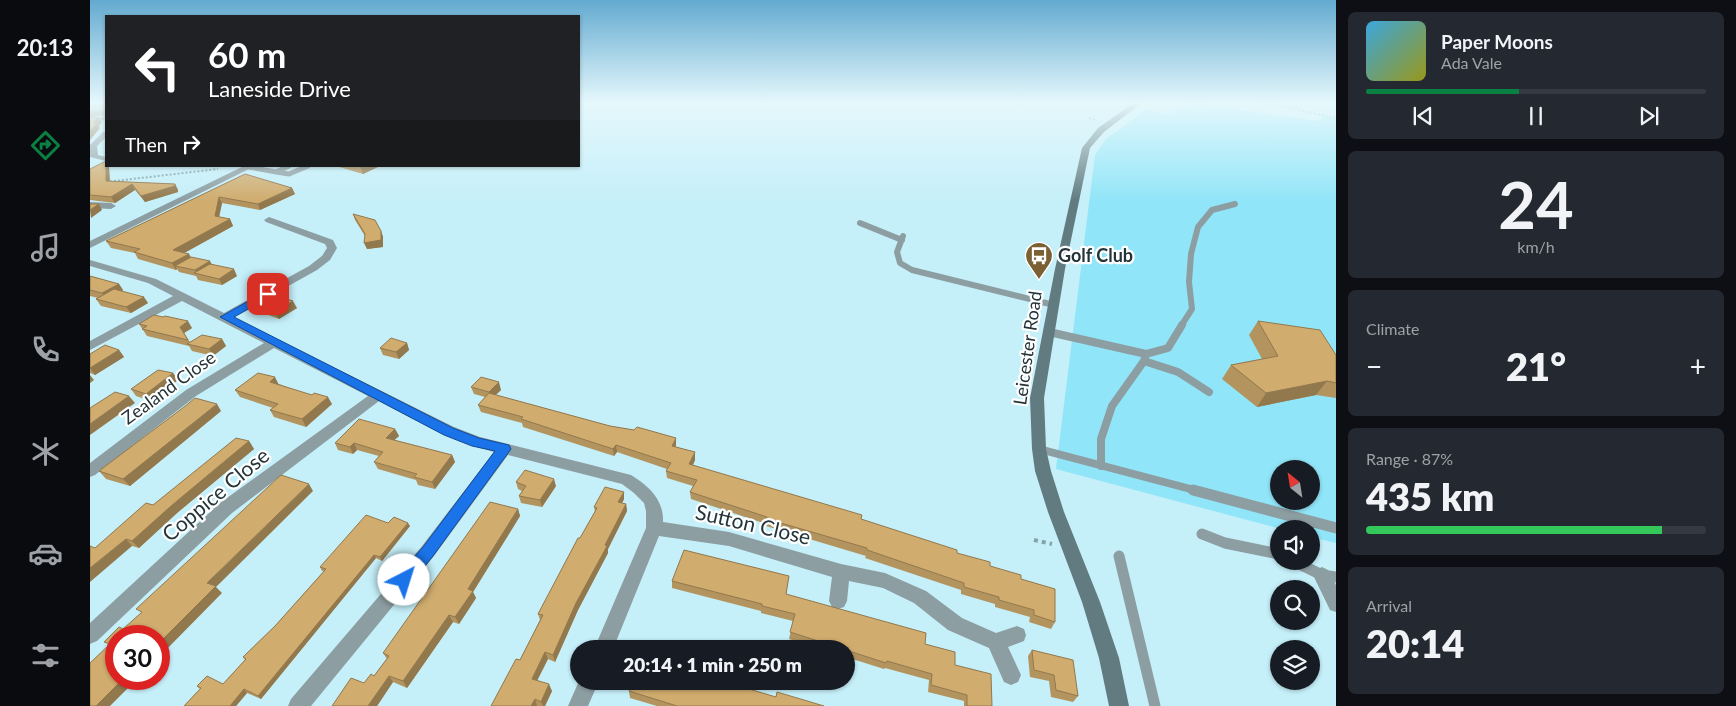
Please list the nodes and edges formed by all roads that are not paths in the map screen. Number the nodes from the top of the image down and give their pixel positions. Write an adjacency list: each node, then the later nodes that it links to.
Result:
1 (105, 135): 3 (street)
2 (1097, 135): 17 (main road, Leicester Road)
3 (92, 158): 4 (street)
4 (105, 159)
5 (248, 167): 8 (lane); 14 (street)
6 (287, 167): 8 (lane)
7 (306, 167): 8 (lane)
8 (276, 172)
9 (1235, 204): 22 (lane)
10 (90, 205): 11 (street)
11 (111, 206)
12 (270, 220): 18 (street)
13 (860, 223): 17 (lane)
14 (90, 245)
15 (90, 263): 16 (street)
16 (182, 296): 18 (street); 21 (street)
17 (1054, 305): 19 (main road, Leicester Road)
18 (226, 317): 20 (street)
19 (1049, 332): 22 (lane); 26 (main road, Leicester Road)
20 (274, 342): 24 (street); 28 (street, Zealand Close)
21 (90, 346)
22 (1145, 358): 23 (lane); 27 (lane)
23 (1209, 392)
24 (377, 396): 25 (street); 39 (street, Coppice Close)
25 (504, 449): 29 (street); 45 (street)
26 (1040, 449): 27 (lane); 47 (main road, Leicester Road)
27 (1101, 466): 30 (lane)
28 (90, 471)
29 (654, 528): 35 (street, Sutton Close); 41 (street)
30 (1336, 528)
31 (1202, 534): 32 (lane)
32 (1270, 552)
33 (1119, 556): 48 (lane)
34 (1315, 570): 36 (lane)
35 (841, 572): 37 (street); 42 (street, Sutton Close)
36 (1329, 576): 38 (street)
37 (838, 601)
38 (1336, 604)
39 (90, 635)
40 (1017, 635): 42 (street)
41 (607, 640)
42 (996, 642): 43 (street)
43 (1011, 674)
44 (585, 690): 46 (street)
45 (298, 706)
46 (578, 706)
47 (1119, 706)
48 (1155, 706)

